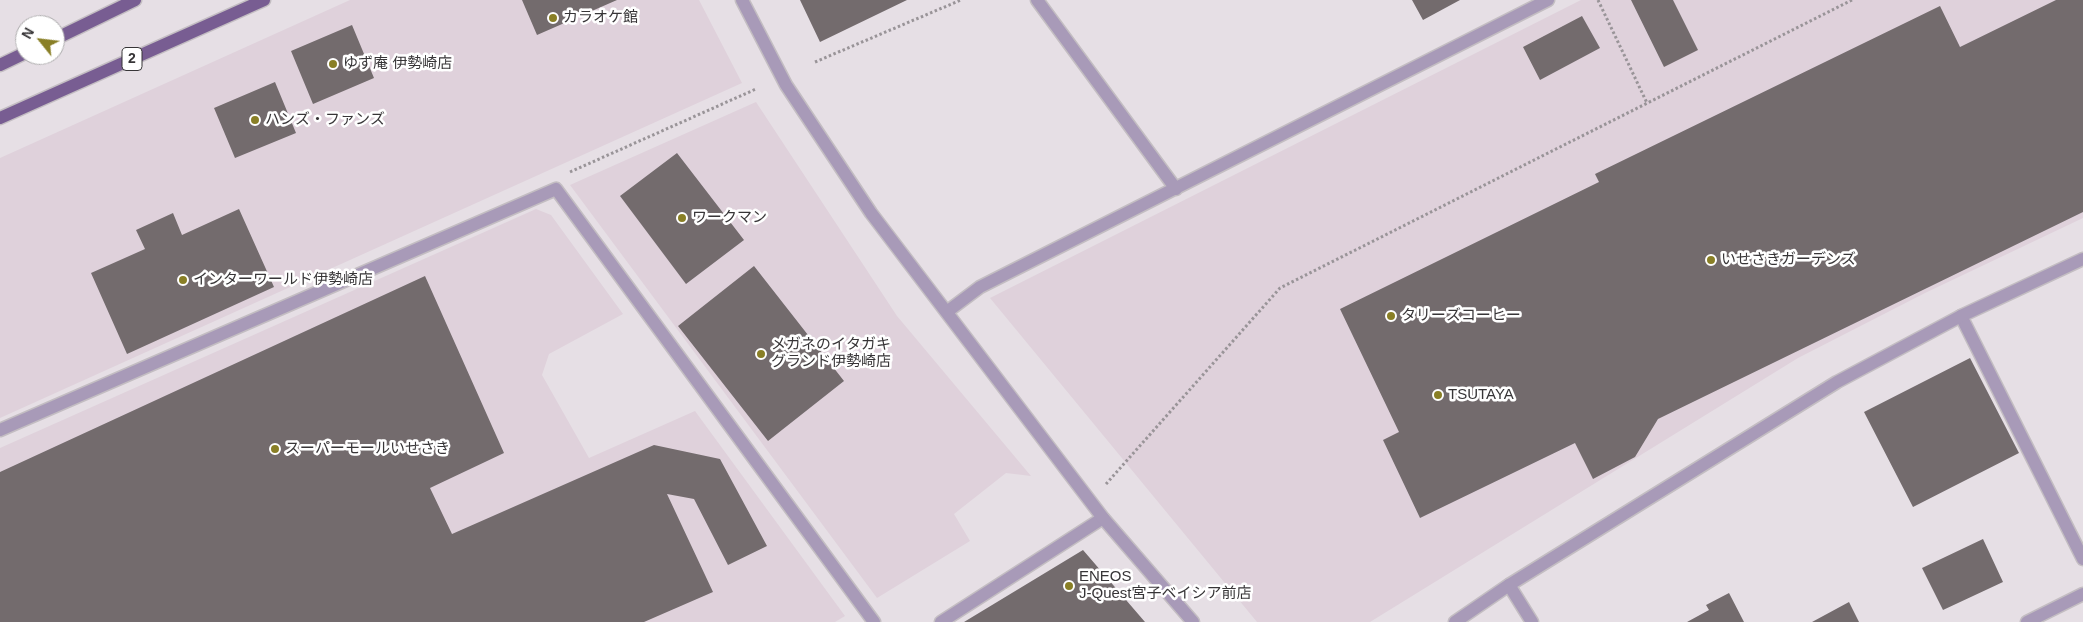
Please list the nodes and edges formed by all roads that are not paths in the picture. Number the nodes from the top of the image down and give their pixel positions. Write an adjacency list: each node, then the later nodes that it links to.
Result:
1 (135, 0): 6 (main road)
2 (264, 0): 9 (main road, 2)
3 (742, 0): 12 (street)
4 (1037, 0): 10 (street)
5 (1548, 0): 10 (street)
6 (65, 34)
7 (15, 58): 8 (main road)
8 (0, 65)
9 (0, 118)
10 (1176, 189): 12 (street)
11 (2083, 259): 13 (street)
12 (948, 311): 15 (street)
13 (1961, 316): 16 (street); 17 (street)
14 (0, 430): 19 (street)
15 (1103, 518): 20 (street); 21 (street)
16 (2083, 559)
17 (1509, 585): 22 (street); 23 (street)
18 (2083, 594): 24 (street)
19 (874, 622)
20 (942, 622)
21 (1193, 622)
22 (1455, 622)
23 (1532, 622)
24 (2027, 622)

